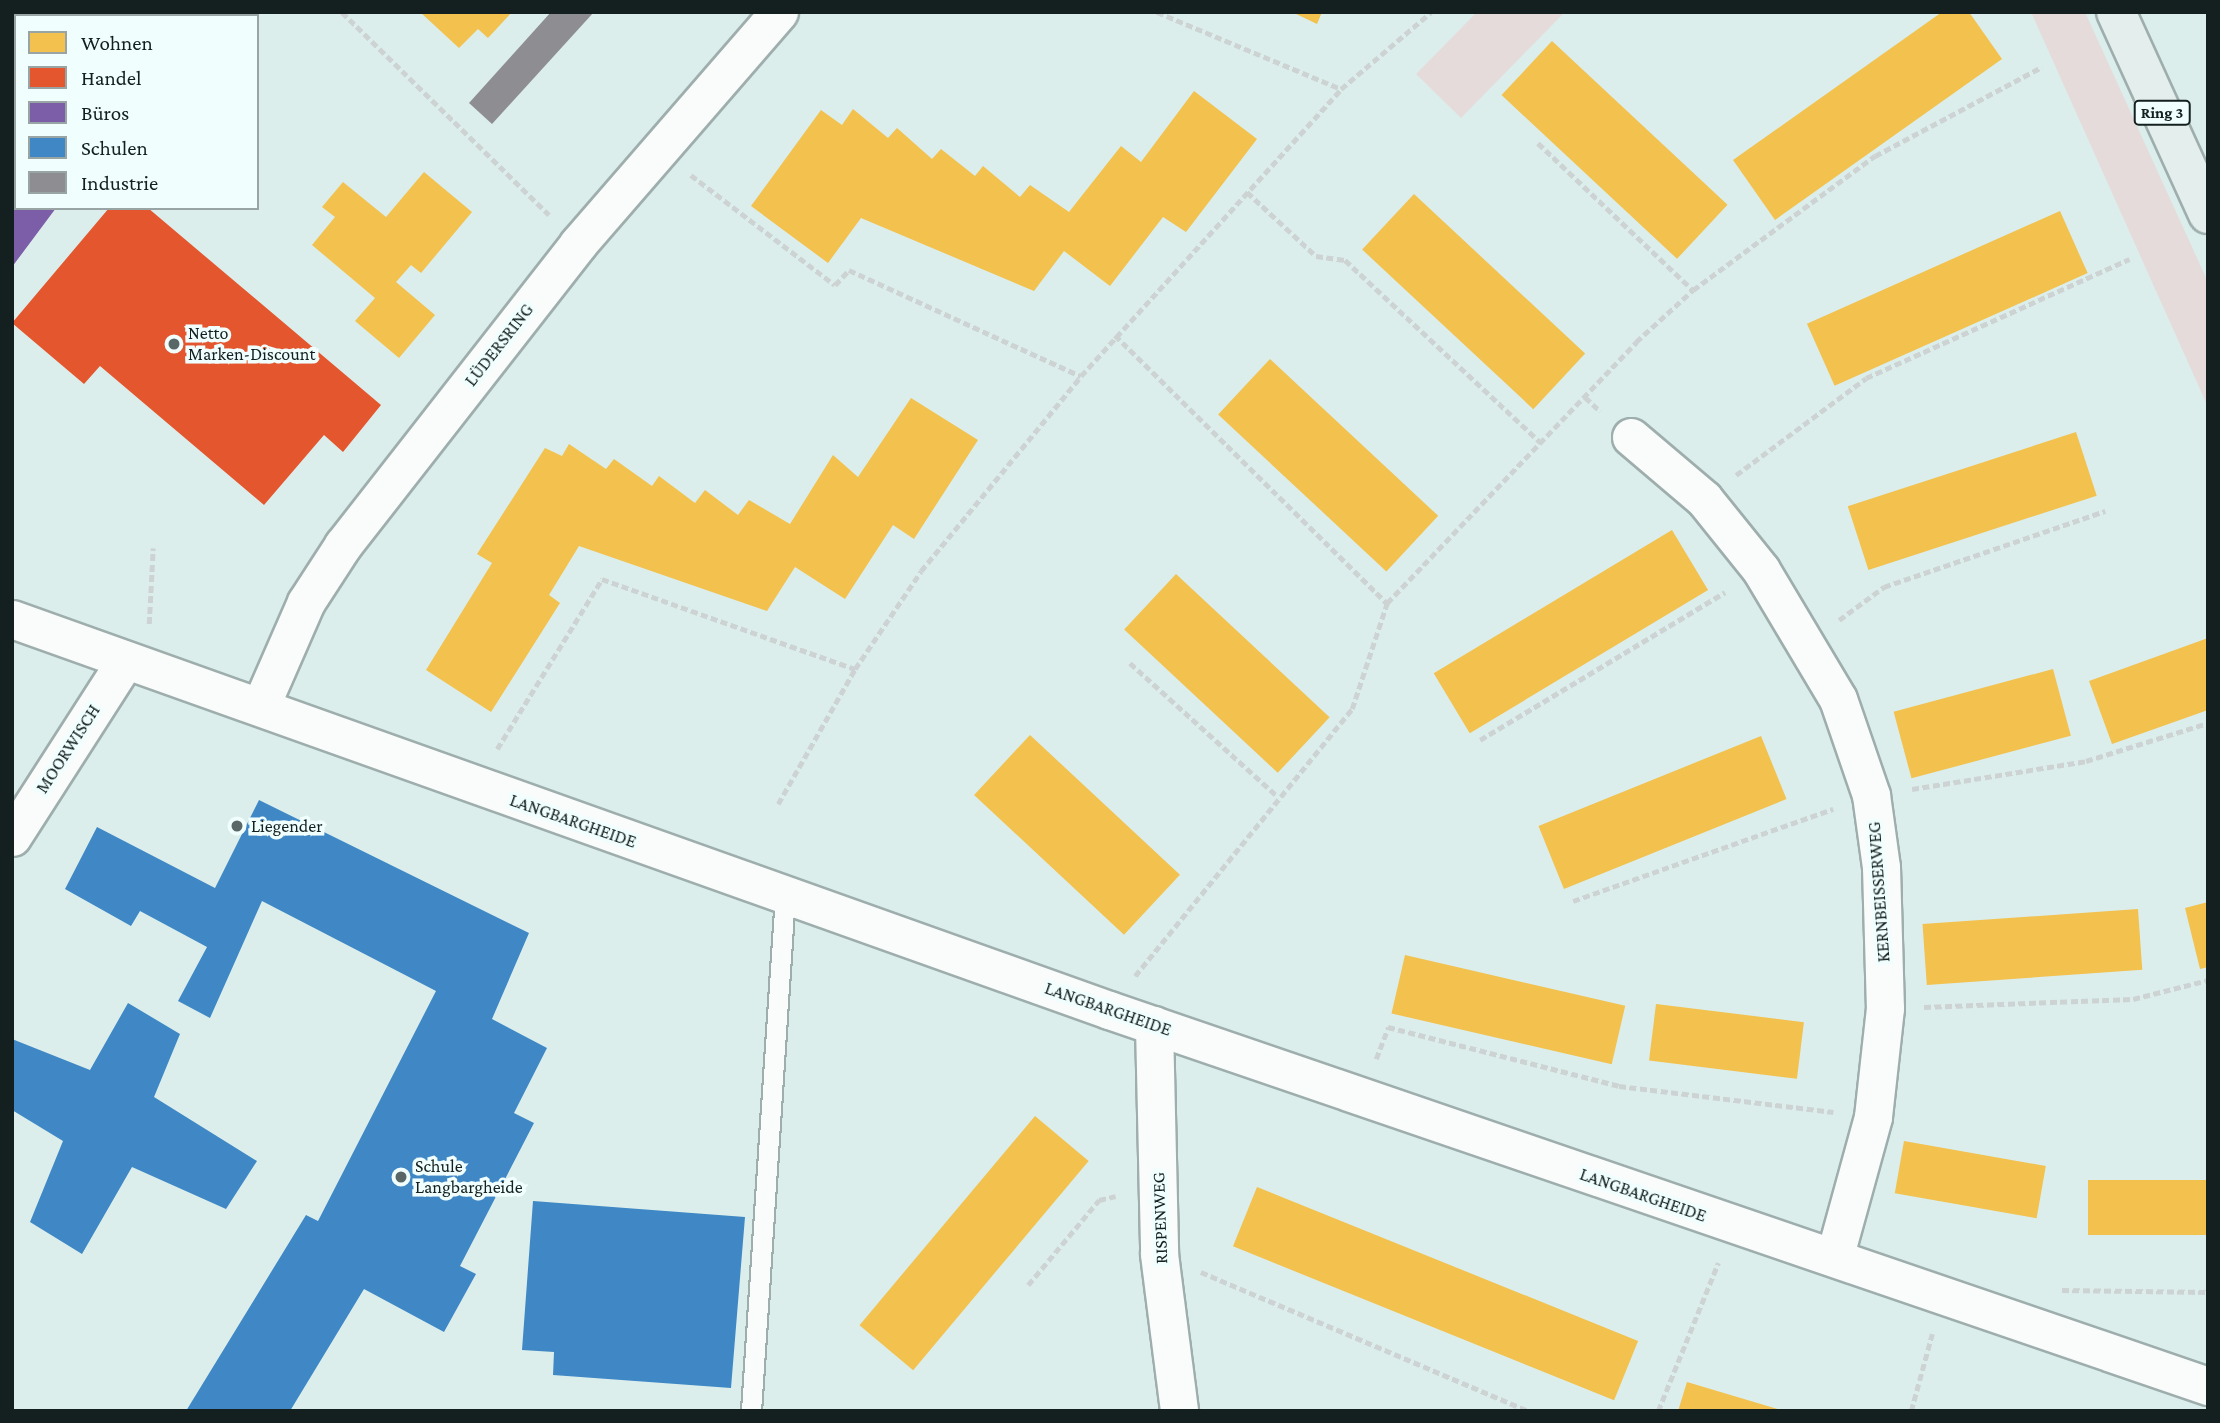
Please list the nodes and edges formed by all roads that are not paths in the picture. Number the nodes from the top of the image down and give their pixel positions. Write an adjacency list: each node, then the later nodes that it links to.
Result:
1 (779, 12): 7 (street, LÜDERSRING)
2 (2116, 12): 3 (main road, Ring 3)
3 (2208, 214)
4 (1631, 437): 11 (street, KERNBEISSERWEG)
5 (12, 619): 6 (street, LANGBARGHEIDE)
6 (136, 664): 7 (street, LANGBARGHEIDE); 8 (street, MOORWISCH)
7 (261, 705): 9 (street, LANGBARGHEIDE)
8 (12, 837)
9 (785, 895): 10 (street, LANGBARGHEIDE); 13 (lane)
10 (1154, 1025): 11 (street, LANGBARGHEIDE); 14 (street, RISPENWEG)
11 (1835, 1255): 12 (street, LANGBARGHEIDE)
12 (2208, 1386)
13 (751, 1411)
14 (1179, 1411)

